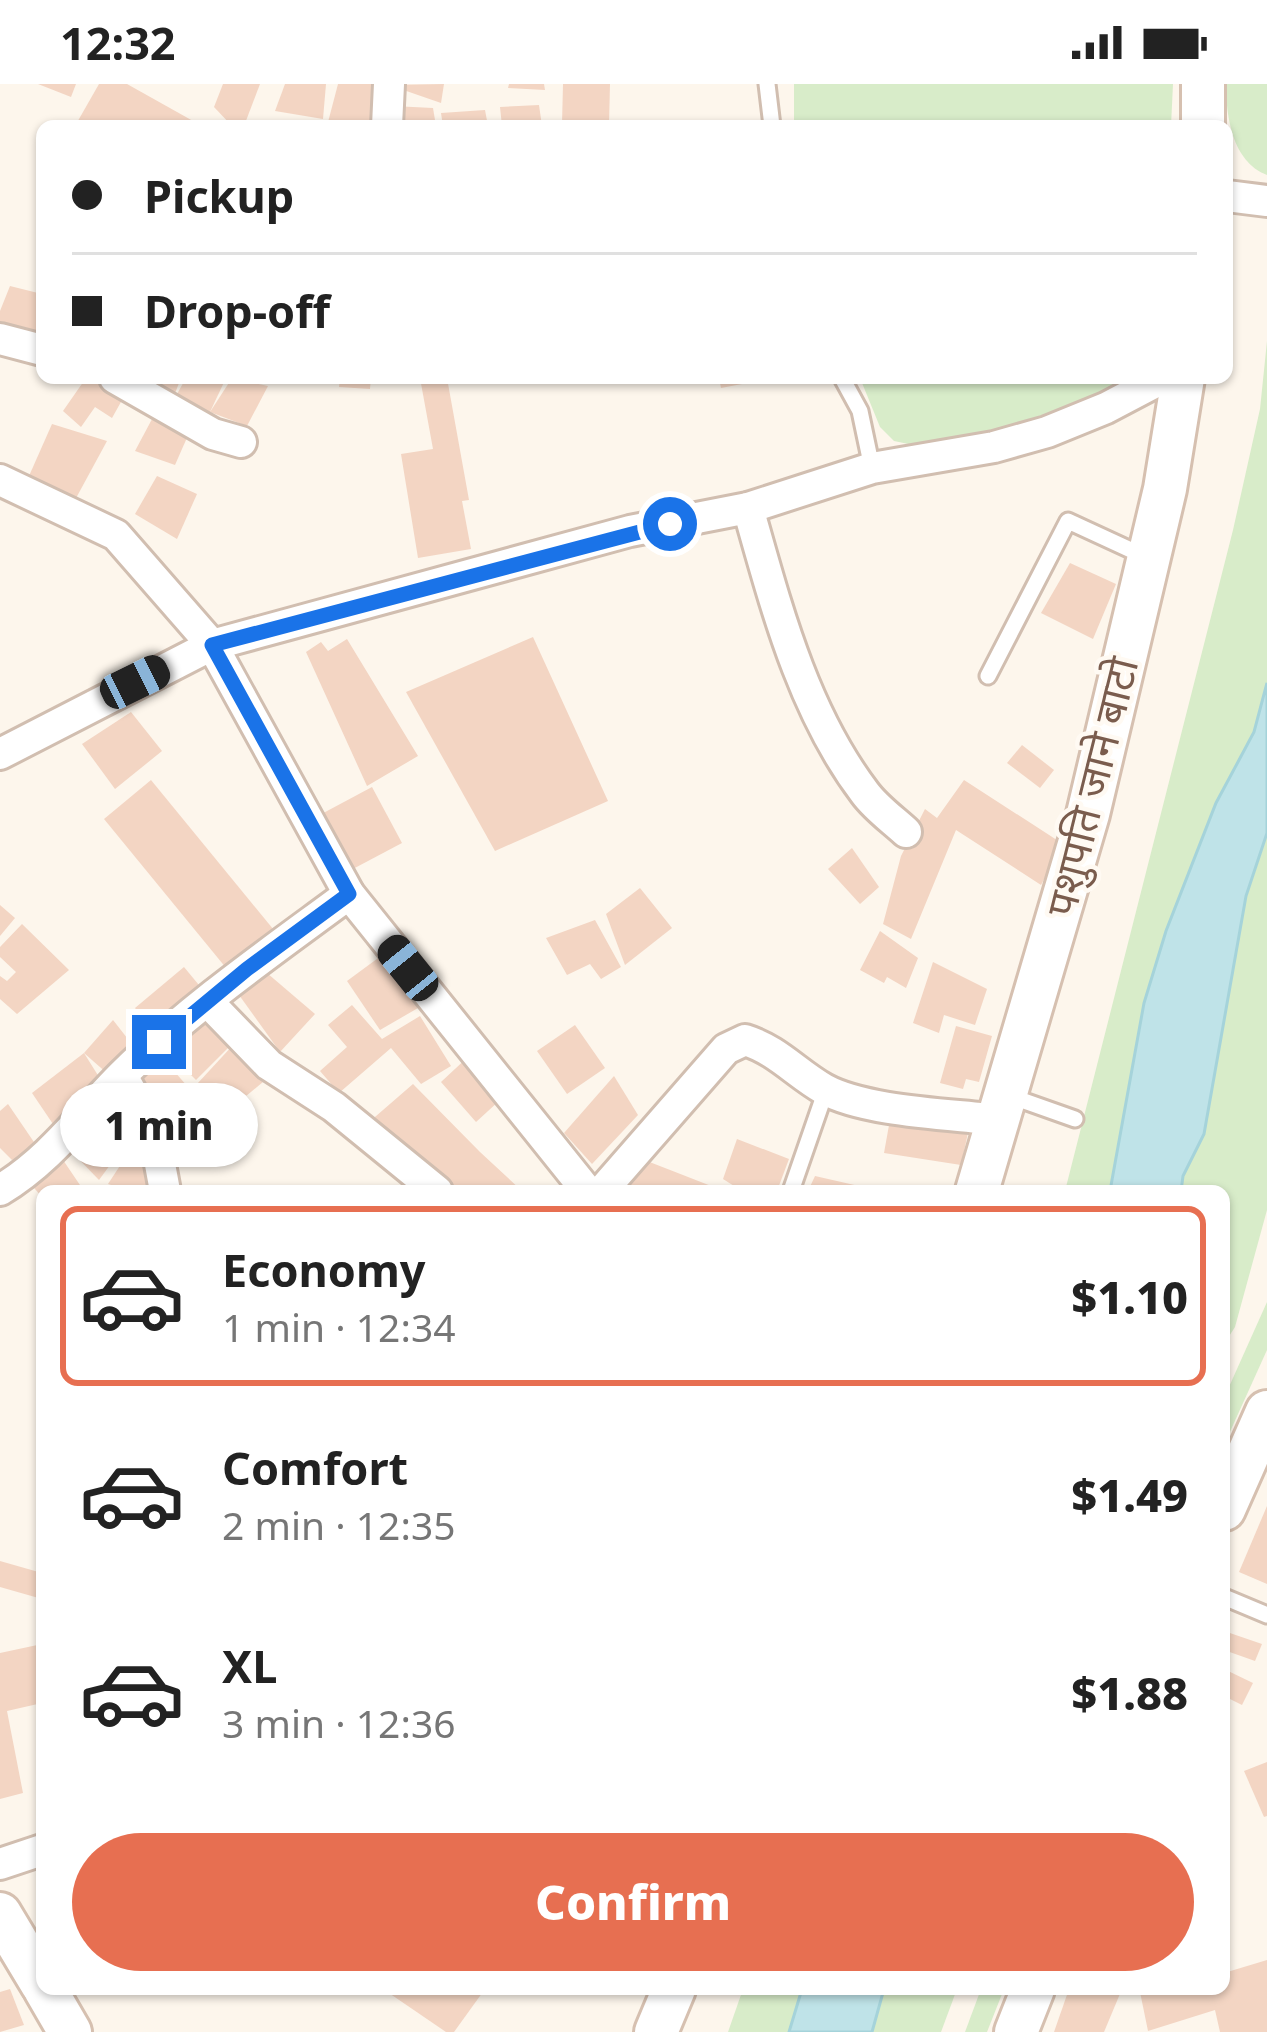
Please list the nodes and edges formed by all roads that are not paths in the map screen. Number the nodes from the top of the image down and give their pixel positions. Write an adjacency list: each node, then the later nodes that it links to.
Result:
1 (389, 84): 4 (street)
2 (767, 84): 5 (lane)
3 (1203, 84): 6 (main road)
4 (387, 120)
5 (771, 120)
6 (1203, 120)
7 (0, 338): 8 (street)
8 (36, 348)
9 (126, 384): 13 (street)
10 (845, 384): 14 (lane)
11 (1152, 384): 14 (street)
12 (1183, 384): 17 (main road, पशुपति जाने बाटो)
13 (241, 442)
14 (872, 468): 16 (street)
15 (0, 480): 18 (street)
16 (748, 508): 18 (street); 21 (street)
17 (1149, 558): 19 (lane); 26 (main road, पशुपति जाने बाटो)
18 (212, 645): 20 (street); 22 (street)
19 (988, 676)
20 (4, 743)
21 (906, 832)
22 (349, 894): 23 (street); 30 (street)
23 (208, 1002): 24 (street); 29 (street)
24 (122, 1076): 28 (street); 34 (street)
25 (826, 1090): 26 (street); 31 (street); 32 (lane)
26 (1004, 1108): 27 (lane); 33 (main road, पशुपति जाने बाटो)
27 (1075, 1119)
28 (164, 1185)
29 (430, 1185)
30 (582, 1185)
31 (607, 1185)
32 (793, 1185)
33 (979, 1185)
34 (0, 1190)
35 (1267, 1412): 36 (main road)
36 (1230, 1495)
37 (1230, 1600): 38 (lane)
38 (1267, 1616)
39 (36, 1852): 40 (street)
40 (0, 1864)
41 (4, 1928): 42 (main road)
42 (36, 1975)
43 (49, 1995): 46 (main road)
44 (671, 1995): 47 (main road)
45 (1031, 1995): 48 (main road)
46 (70, 2032)
47 (656, 2032)
48 (1016, 2032)

